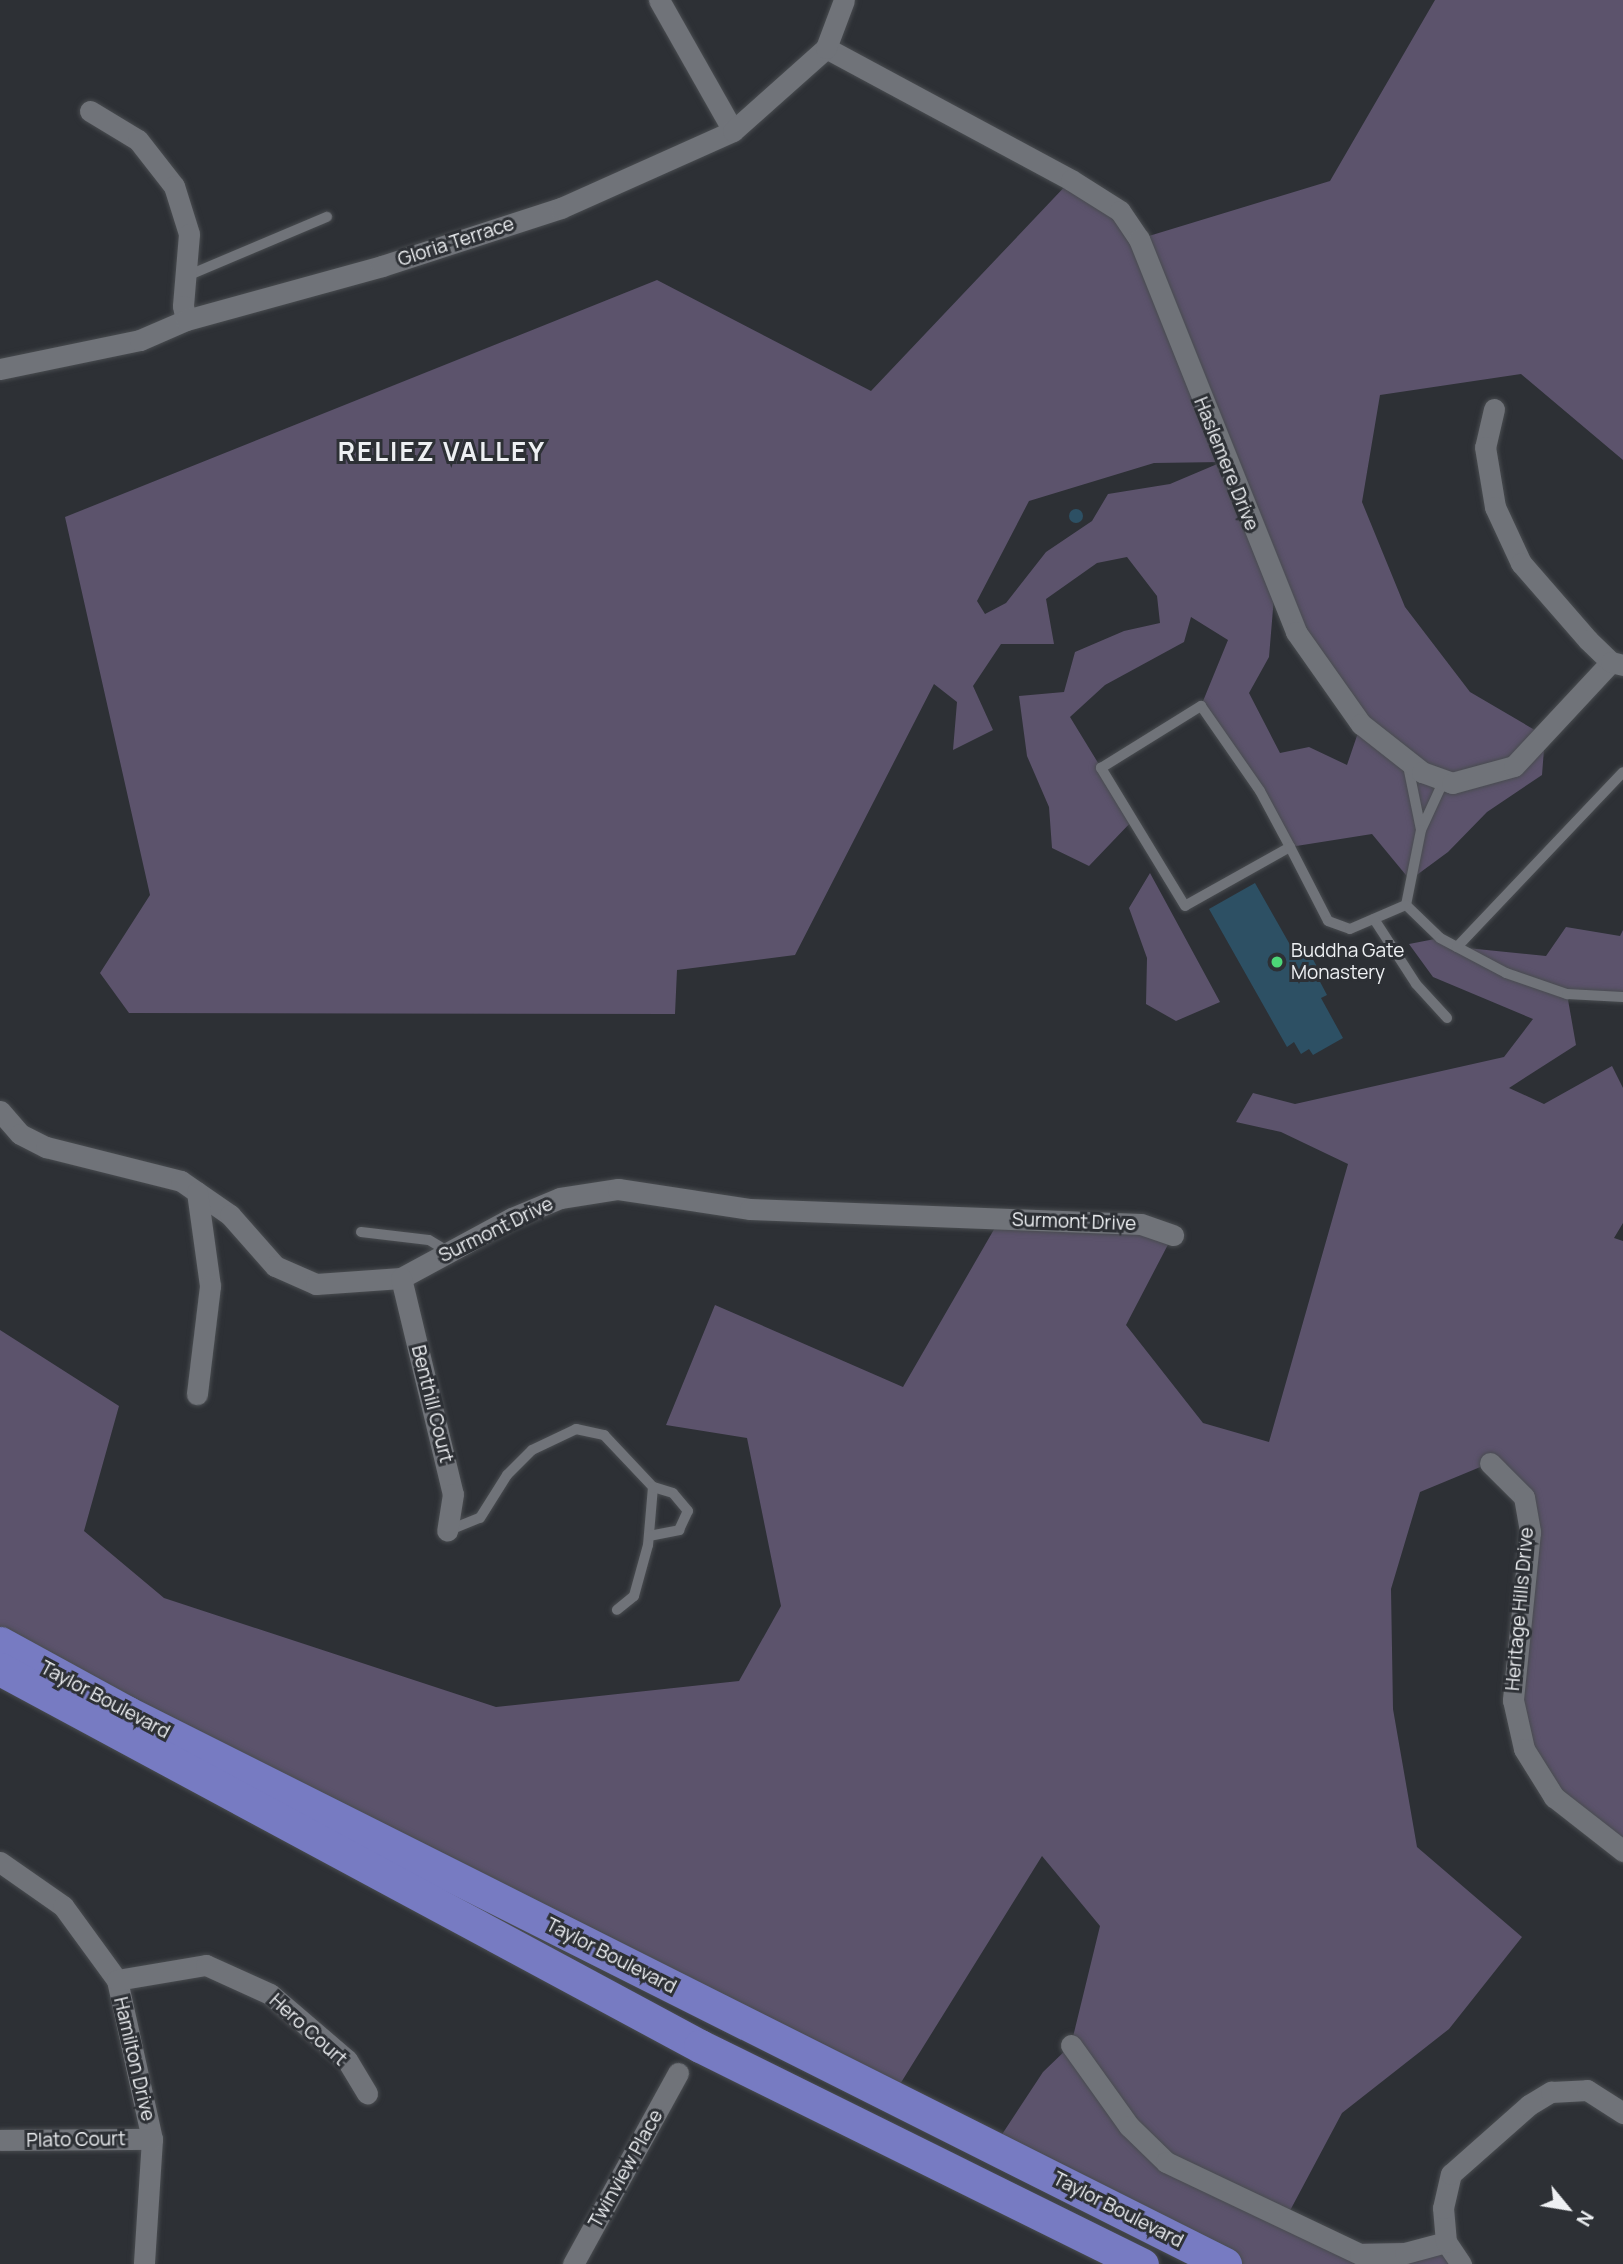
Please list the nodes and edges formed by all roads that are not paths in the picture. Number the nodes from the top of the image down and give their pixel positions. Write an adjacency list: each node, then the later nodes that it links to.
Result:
1 (659, 0): 5 (street)
2 (844, 0): 3 (street, Gloria Terrace)
3 (826, 48): 5 (street, Gloria Terrace); 12 (street, Haslemere Drive)
4 (90, 111): 7 (street)
5 (733, 131): 8 (street, Gloria Terrace)
6 (327, 217): 7 (lane)
7 (187, 276): 8 (street)
8 (186, 320): 9 (street, Gloria Terrace)
9 (0, 369)
10 (1494, 409): 11 (street)
11 (1617, 664): 14 (street)
12 (1407, 760): 14 (street, Haslemere Drive); 15 (lane)
13 (1623, 772): 19 (lane)
14 (1444, 780): 15 (lane)
15 (1422, 831): 17 (lane)
16 (1290, 847): 16 (lane); 18 (lane)
17 (1406, 905): 18 (lane); 19 (lane)
18 (1374, 919): 21 (lane)
19 (1457, 947): 20 (lane)
20 (1623, 997)
21 (1447, 1018)
22 (0, 1111): 23 (street, Surmont Drive)
23 (197, 1192): 27 (street, Surmont Drive); 28 (street)
24 (361, 1232): 26 (lane)
25 (1173, 1235): 26 (street, Surmont Drive)
26 (449, 1252): 27 (street, Surmont Drive)
27 (401, 1278): 31 (street, Benthill Court)
28 (197, 1394)
29 (1490, 1463): 36 (street, Heritage Hills Drive)
30 (653, 1487): 31 (lane); 32 (lane); 32 (lane)
31 (447, 1531)
32 (649, 1536): 33 (lane)
33 (617, 1610)
34 (0, 1643): 49 (main road, Taylor Boulevard)
35 (0, 1670): 48 (main road, Taylor Boulevard)
36 (1623, 1851)
37 (0, 1862): 38 (street, Hamilton Drive)
38 (117, 1980): 41 (street, Hero Court); 43 (street, Hamilton Drive)
39 (1071, 2045): 45 (street)
40 (678, 2073): 47 (street, Twinview Place)
41 (367, 2093)
42 (1623, 2113): 45 (street)
43 (152, 2139): 44 (street, Plato Court); 46 (street, Hamilton Drive)
44 (0, 2140)
45 (1446, 2242): 50 (street)
46 (144, 2264)
47 (573, 2264)
48 (1142, 2264)
49 (1225, 2264)
50 (1461, 2264)

